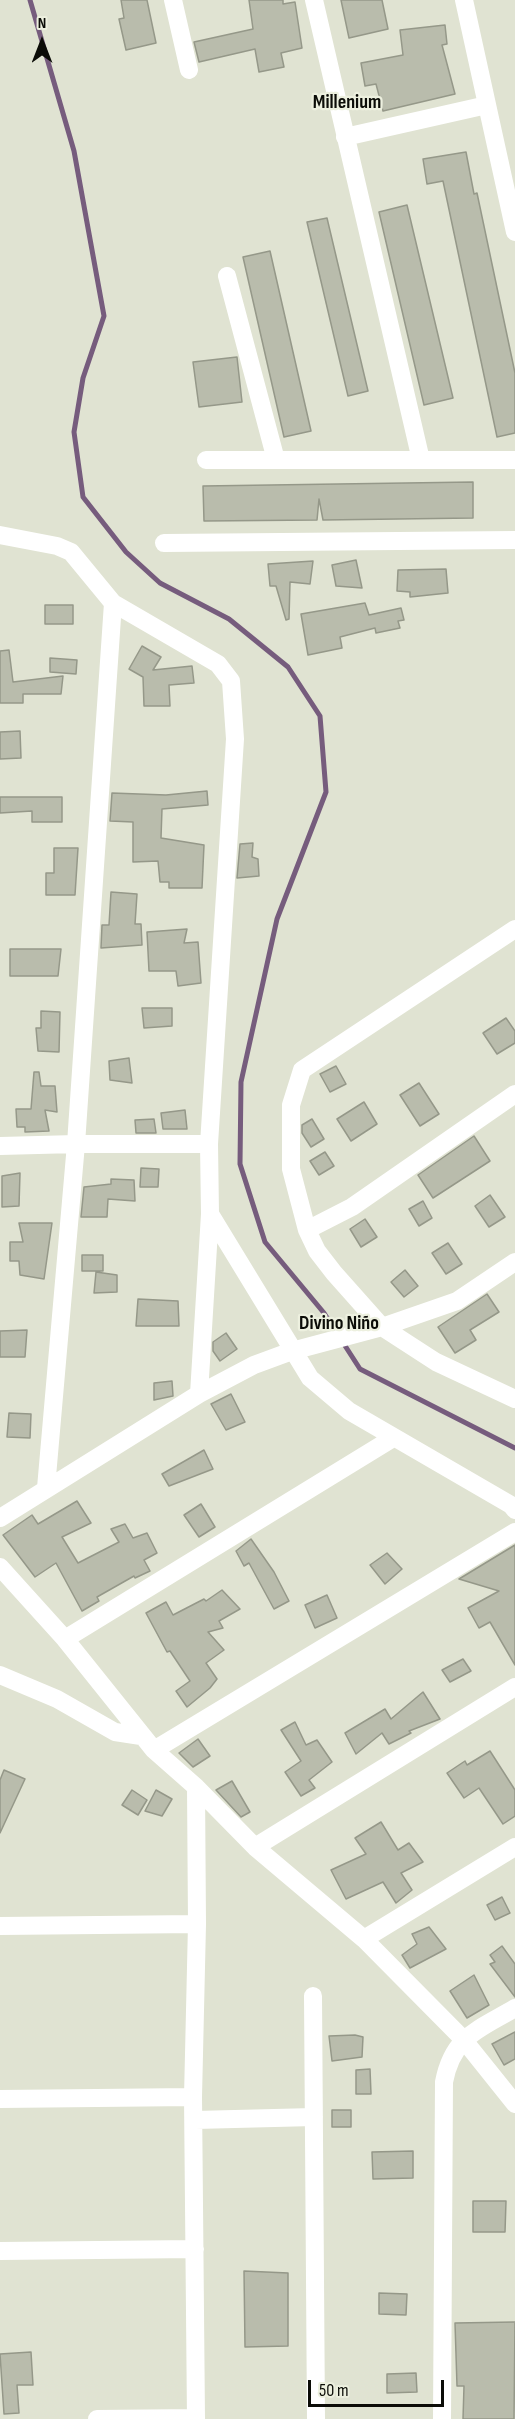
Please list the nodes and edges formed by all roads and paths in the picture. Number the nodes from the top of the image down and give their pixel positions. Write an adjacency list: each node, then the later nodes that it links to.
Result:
1 (173, 0): 4 (street)
2 (314, 0): 6 (street)
3 (464, 0): 5 (street)
4 (189, 70)
5 (487, 105): 6 (street); 7 (street)
6 (345, 137): 11 (street)
7 (515, 232)
8 (227, 276): 10 (street)
9 (206, 460): 10 (street)
10 (276, 460): 11 (street)
11 (421, 460): 12 (street)
12 (515, 460)
13 (0, 535): 16 (street)
14 (515, 540): 15 (street)
15 (164, 543)
16 (113, 603): 19 (street); 20 (street)
17 (515, 928): 23 (street)
18 (515, 1094): 23 (street)
19 (76, 1144): 20 (street); 21 (street); 30 (street)
20 (209, 1144): 22 (street)
21 (0, 1146)
22 (210, 1214): 26 (street); 27 (street)
23 (307, 1230): 25 (street)
24 (515, 1262): 25 (street)
25 (382, 1327): 26 (street); 28 (street)
26 (301, 1349): 27 (street); 29 (street)
27 (199, 1394): 30 (street)
28 (515, 1399)
29 (393, 1438): 31 (street); 35 (street)
30 (46, 1488): 32 (street)
31 (515, 1510)
32 (0, 1518)
33 (515, 1532): 39 (street)
34 (0, 1567): 35 (street)
35 (64, 1639): 38 (street)
36 (1, 1678): 38 (street)
37 (515, 1687): 41 (street)
38 (141, 1736): 39 (street)
39 (154, 1750): 40 (street)
40 (196, 1788): 41 (street); 43 (street)
41 (255, 1847): 45 (street)
42 (515, 1847): 45 (street)
43 (197, 1924): 44 (street); 49 (street)
44 (0, 1926)
45 (364, 1939): 48 (street)
46 (313, 1996): 52 (street)
47 (515, 2008): 48 (street)
48 (463, 2039): 51 (street); 59 (street)
49 (194, 2097): 50 (street); 53 (street)
50 (0, 2099)
51 (515, 2104)
52 (314, 2116): 53 (street); 58 (street)
53 (195, 2120): 54 (street)
54 (195, 2249): 55 (street); 56 (street)
55 (0, 2251)
56 (196, 2418): 57 (street)
57 (97, 2419)
58 (316, 2419)
59 (442, 2419)

